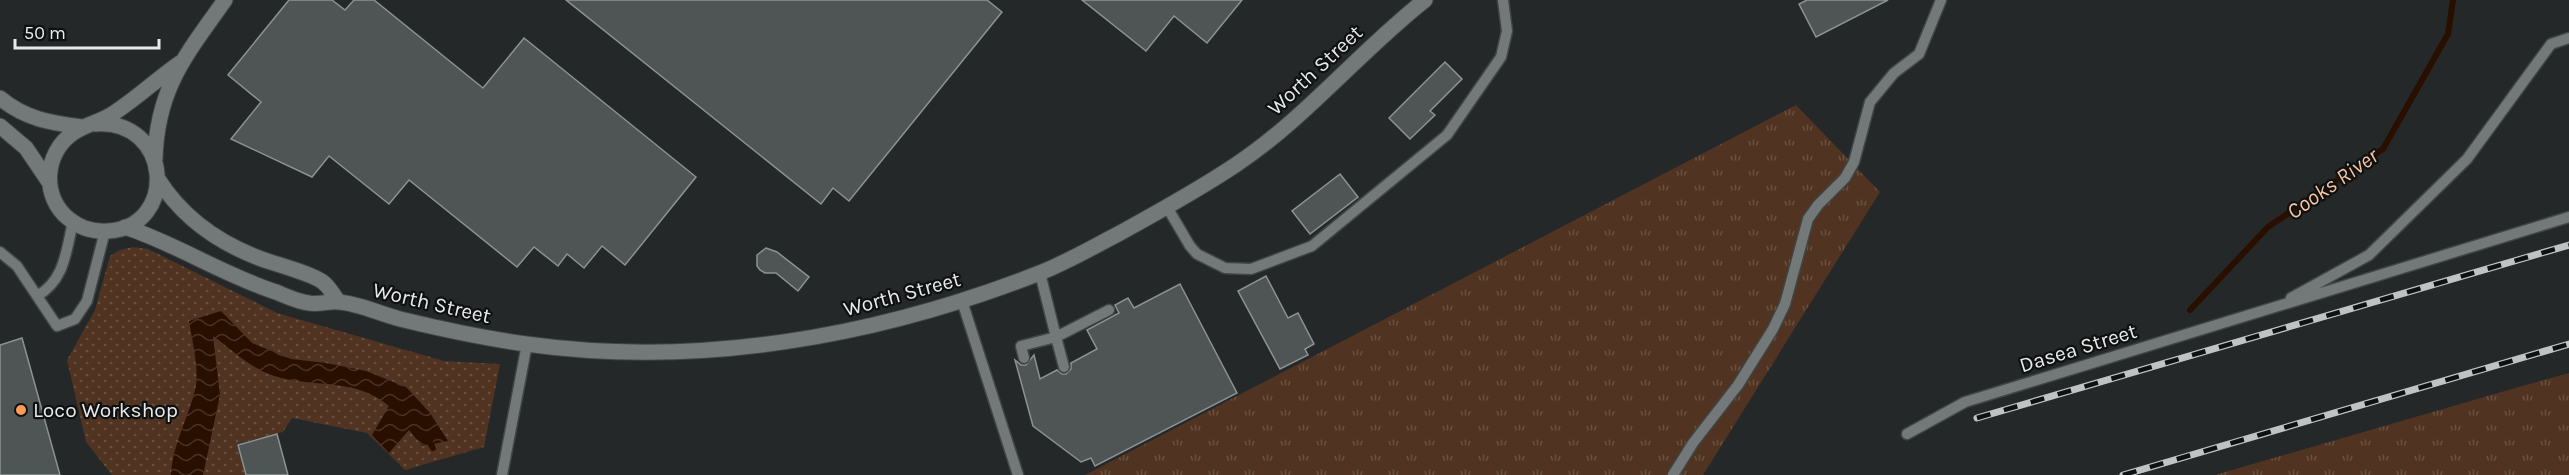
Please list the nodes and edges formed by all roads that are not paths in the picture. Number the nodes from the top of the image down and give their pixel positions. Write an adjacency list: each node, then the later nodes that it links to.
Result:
1 (225, 0): 8 (street)
2 (1409, 0): 6 (street, Worth Street)
3 (1425, 0): 6 (street, Worth Street)
4 (1503, 0): 15 (lane)
5 (1941, 0): 34 (lane)
6 (1396, 23): 15 (street, Worth Street)
7 (2569, 38): 26 (lane)
8 (180, 63): 11 (street); 12 (street)
9 (0, 98): 11 (street)
10 (0, 126): 14 (street)
11 (89, 126): 12 (street); 14 (street)
12 (155, 159): 13 (street)
13 (158, 179): 18 (street); 24 (street)
14 (49, 182): 17 (street)
15 (1167, 207): 21 (street, Worth Street)
16 (2569, 218): 26 (lane)
17 (73, 222): 19 (street); 22 (lane)
18 (125, 227): 19 (street); 24 (street, Worth Street)
19 (105, 231): 22 (lane)
20 (0, 252): 22 (lane)
21 (1040, 273): 23 (street, Worth Street); 27 (lane)
22 (37, 296)
23 (962, 301): 28 (street, Worth Street); 33 (lane)
24 (339, 302): 28 (street, Worth Street)
25 (1109, 310): 27 (lane)
26 (2267, 312): 31 (lane, Dasea Street)
27 (1056, 337): 29 (lane); 30 (lane)
28 (527, 344): 32 (lane)
29 (1024, 358)
30 (1064, 367)
31 (1907, 434)
32 (502, 475)
33 (1018, 475)
34 (1673, 475)

